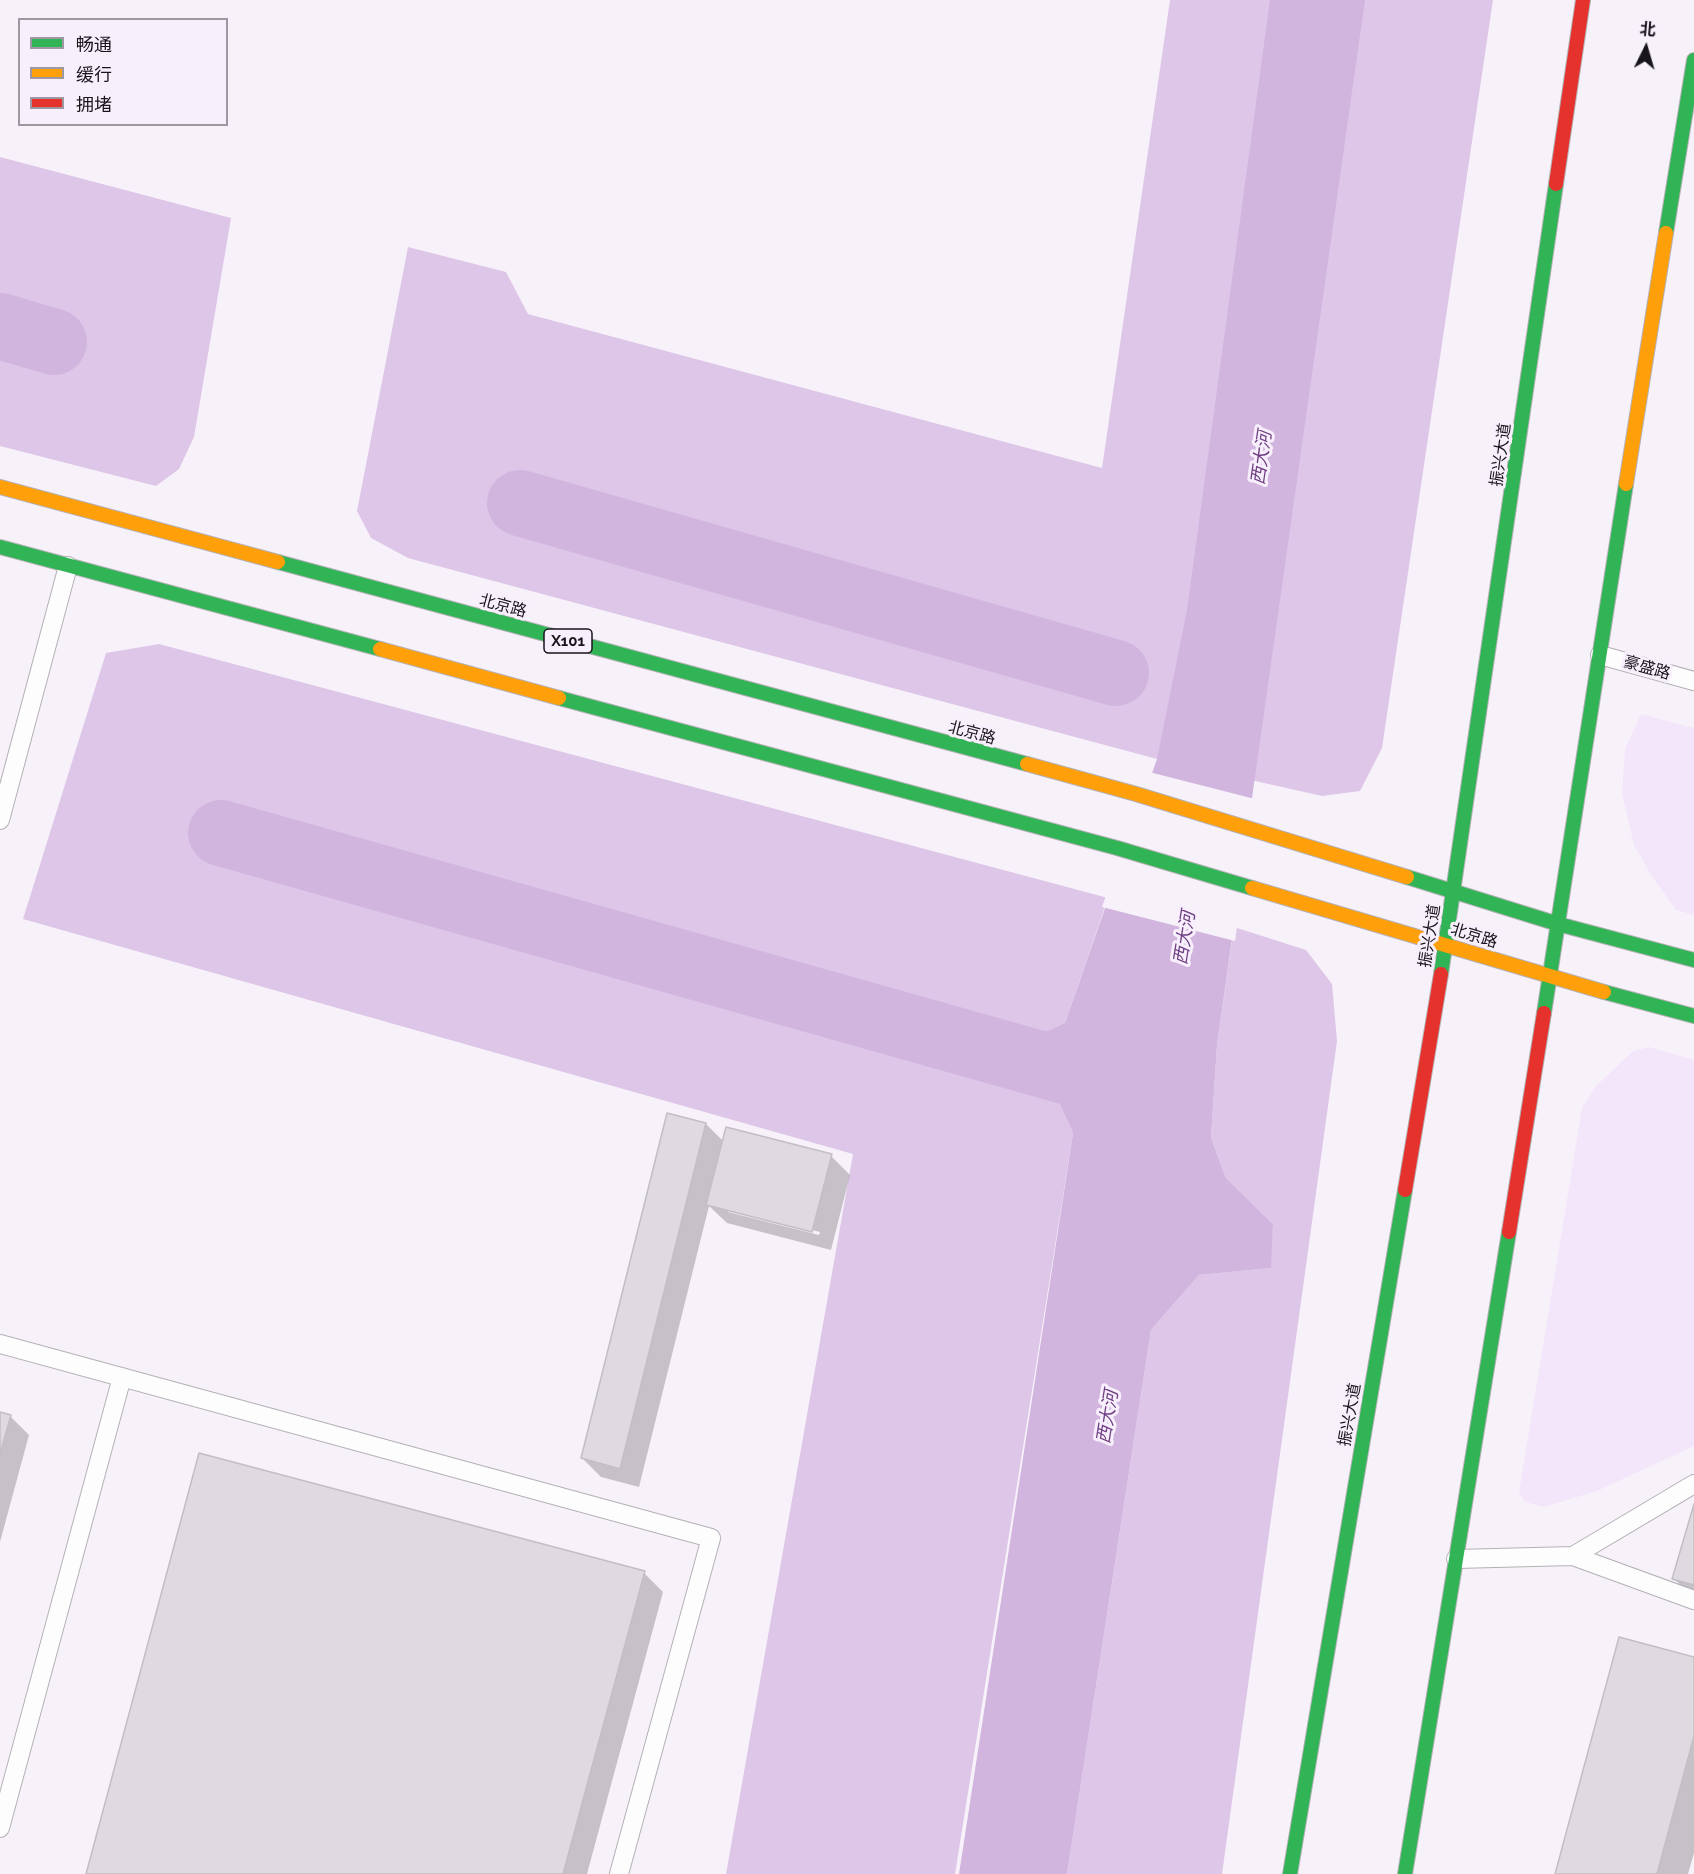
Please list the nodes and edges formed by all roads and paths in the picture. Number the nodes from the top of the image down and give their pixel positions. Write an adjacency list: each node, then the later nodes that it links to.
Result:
1 (1583, 0): 9 (main road, 振兴大道)
2 (1694, 60): 6 (main road)
3 (0, 487): 9 (main road, 北京路 / X101)
4 (0, 548): 5 (main road)
5 (68, 566): 8 (lane); 11 (main road, 北京路)
6 (1600, 655): 7 (lane, 豪盛路); 10 (main road)
7 (1694, 681)
8 (0, 820)
9 (1454, 893): 10 (main road); 11 (main road, 振兴大道)
10 (1558, 924): 12 (main road); 13 (main road)
11 (1446, 945): 13 (main road, 北京路); 24 (main road, 振兴大道)
12 (1694, 960)
13 (1550, 977): 14 (main road, 北京路); 19 (main road)
14 (1694, 1016)
15 (0, 1344): 16 (lane)
16 (122, 1377): 21 (lane); 23 (lane)
17 (1694, 1484): 18 (lane)
18 (1573, 1556): 19 (lane); 20 (lane)
19 (1456, 1559): 22 (main road)
20 (1694, 1600)
21 (0, 1828)
22 (1410, 1873)
23 (619, 1874)
24 (1290, 1874)

